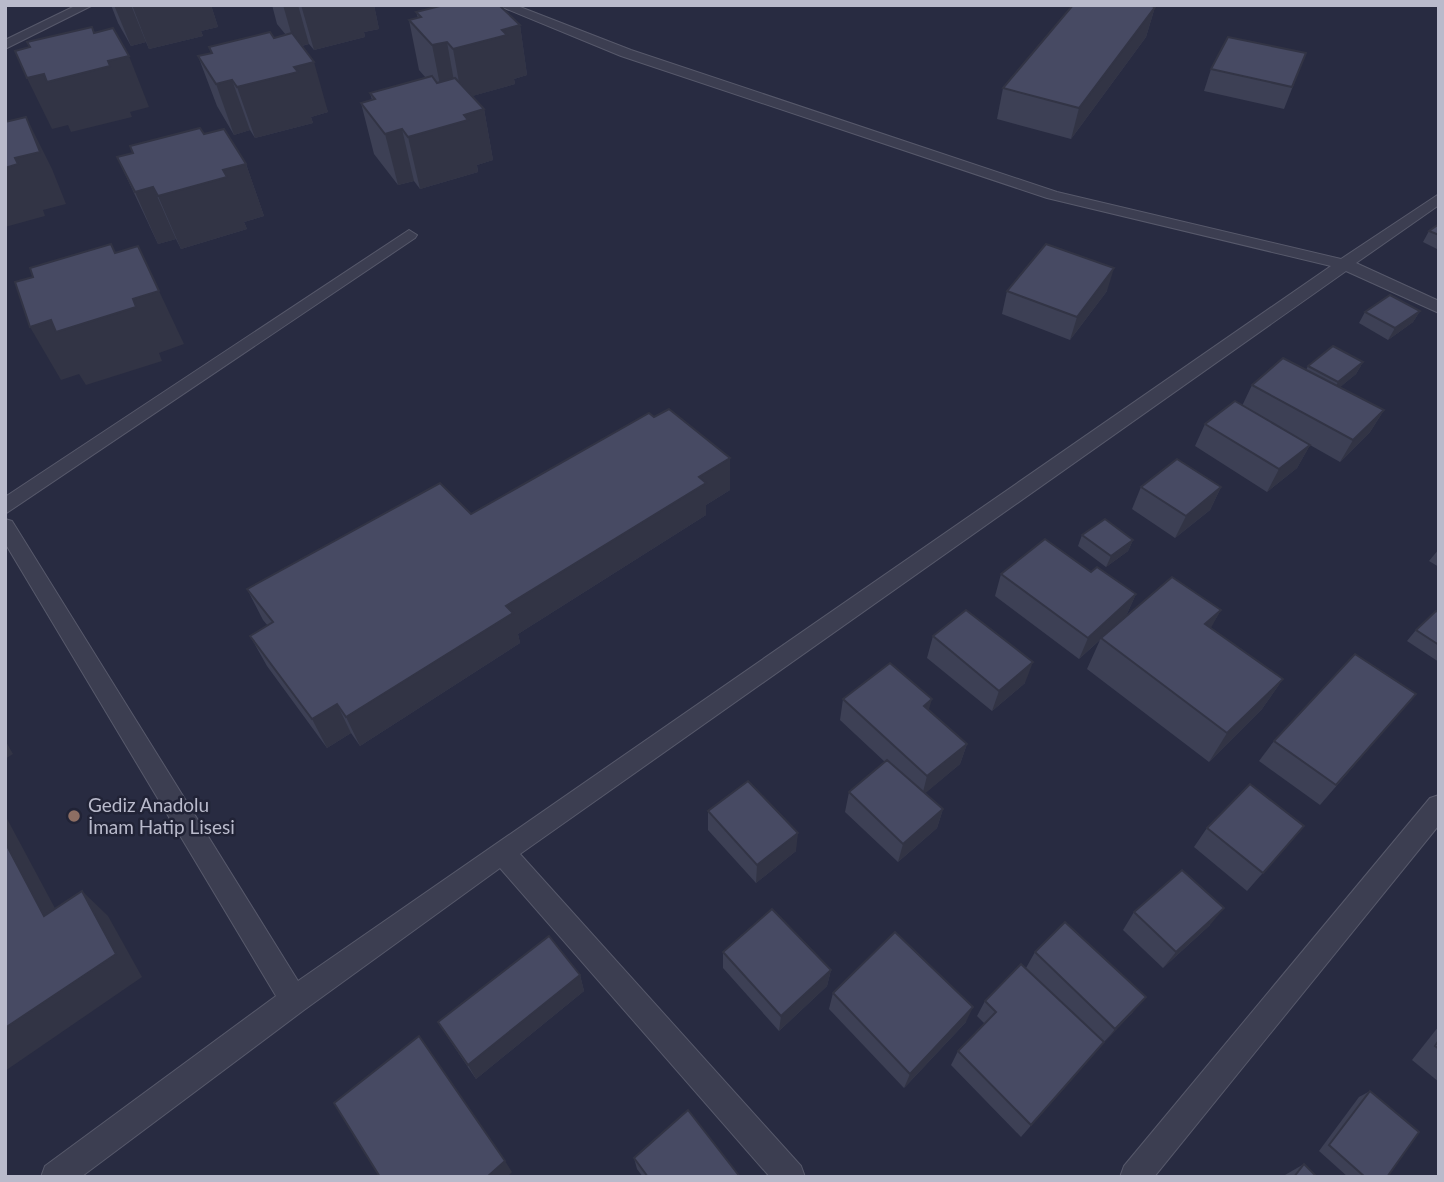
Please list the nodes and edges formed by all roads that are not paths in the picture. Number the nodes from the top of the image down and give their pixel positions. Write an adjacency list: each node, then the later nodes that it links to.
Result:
1 (87, 5): 3 (street)
2 (503, 5): 6 (street)
3 (5, 45)
4 (1439, 198): 6 (street)
5 (409, 235): 8 (street)
6 (1347, 265): 7 (street); 11 (street)
7 (1439, 308)
8 (5, 508)
9 (5, 526): 12 (street)
10 (1439, 806): 15 (street)
11 (502, 852): 12 (street); 14 (street)
12 (294, 1000): 13 (street)
13 (56, 1177)
14 (790, 1177)
15 (1135, 1177)

